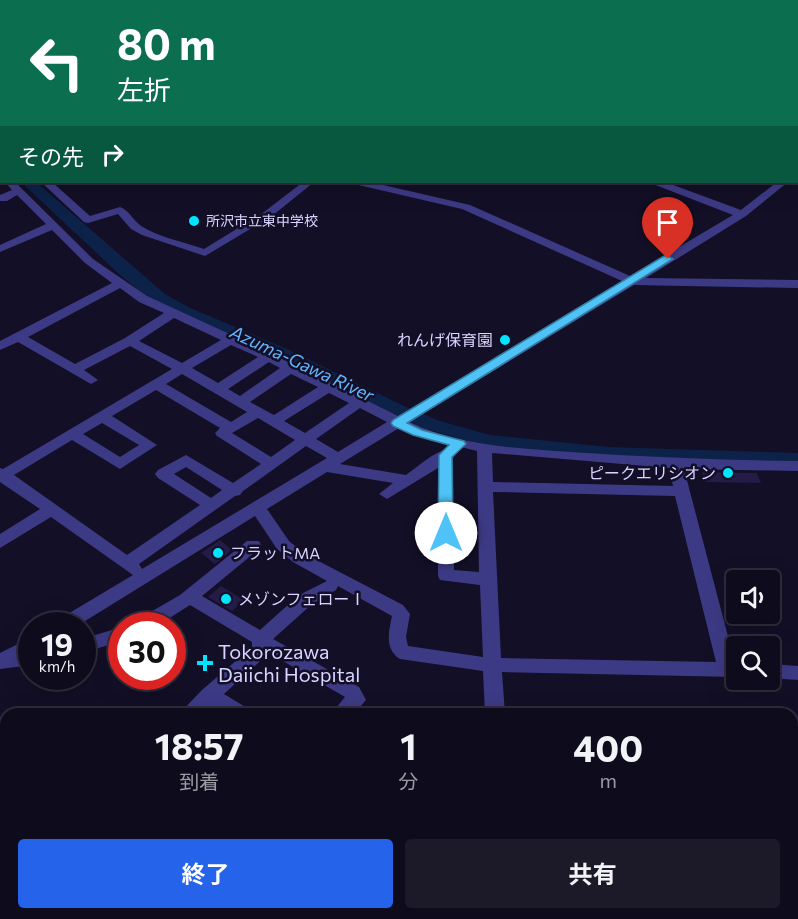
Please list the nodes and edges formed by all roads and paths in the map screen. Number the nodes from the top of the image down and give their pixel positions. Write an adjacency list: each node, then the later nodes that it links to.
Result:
1 (47, 183): 2 (street)
2 (308, 183)
3 (362, 183): 11 (street)
4 (660, 183): 8 (street)
5 (782, 183): 8 (street)
6 (14, 186): 7 (street); 9 (street)
7 (0, 198)
8 (742, 214): 11 (street)
9 (52, 226): 10 (street); 12 (street)
10 (0, 249)
11 (631, 281): 13 (street); 32 (street)
12 (119, 284): 14 (street); 15 (street)
13 (798, 284)
14 (173, 314): 16 (street); 17 (street)
15 (18, 336): 18 (street); 22 (street)
16 (230, 340): 19 (street); 21 (street)
17 (130, 341): 21 (street); 22 (street)
18 (0, 346)
19 (268, 357): 20 (street); 26 (street)
20 (291, 368): 25 (street); 27 (street)
21 (183, 369): 24 (street); 26 (street)
22 (74, 370): 23 (street)
23 (91, 380)
24 (157, 385): 30 (street); 33 (street)
25 (328, 387): 28 (street); 31 (street)
26 (218, 389): 27 (street)
27 (240, 402): 29 (street)
28 (358, 403): 32 (street); 35 (street)
29 (258, 412): 31 (street); 33 (street)
30 (103, 417): 34 (street); 34 (street)
31 (275, 422): 35 (street)
32 (399, 422): 36 (street); 39 (street)
33 (231, 428): 40 (street)
34 (73, 434): 44 (street)
35 (306, 440): 39 (street); 40 (street)
36 (459, 444): 37 (street); 38 (street)
37 (484, 448): 41 (street); 46 (street)
38 (445, 455): 45 (street); 57 (street)
39 (339, 459): 43 (street)
40 (272, 464): 47 (street)
41 (675, 464): 42 (street); 48 (street)
42 (798, 466)
43 (325, 467): 45 (street); 51 (street)
44 (1, 475): 52 (street)
45 (408, 480): 49 (street)
46 (485, 487): 48 (street); 57 (street)
47 (235, 491): 50 (street); 50 (street)
48 (682, 491): 63 (street)
49 (387, 494)
50 (212, 506): 55 (street)
51 (258, 508): 56 (street); 67 (street)
52 (52, 509): 53 (street); 55 (street)
53 (0, 542)
54 (253, 545): 59 (street)
55 (128, 563): 56 (street)
56 (144, 577): 60 (street)
57 (488, 579): 67 (street)
58 (330, 586): 62 (street)
59 (191, 598): 61 (street); 62 (street)
60 (85, 612)
61 (169, 612)
62 (261, 641): 71 (street); 74 (street)
63 (726, 648)
64 (18, 652): 66 (street)
65 (18, 660): 66 (street)
66 (0, 663)
67 (493, 665): 68 (street); 75 (street)
68 (726, 669)
69 (780, 672): 70 (street)
70 (798, 673)
71 (209, 695): 72 (street); 73 (street)
72 (195, 708)
73 (230, 708)
74 (348, 708)
75 (495, 708)

